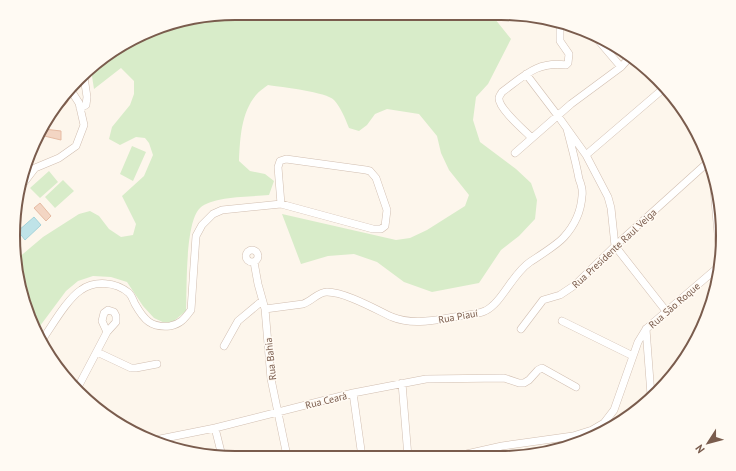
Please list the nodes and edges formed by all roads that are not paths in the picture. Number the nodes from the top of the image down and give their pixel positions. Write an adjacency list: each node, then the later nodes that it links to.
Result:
1 (560, 28): 5 (street)
2 (604, 46): 4 (street)
3 (627, 61): 4 (street)
4 (621, 67): 10 (street)
5 (526, 74): 10 (street); 12 (street)
6 (85, 81): 9 (street)
7 (661, 91): 14 (street)
8 (73, 93): 9 (street)
9 (80, 108): 16 (street)
10 (558, 116): 11 (street); 12 (street)
11 (567, 129): 14 (street); 22 (street, Rua Piauí)
12 (532, 138): 13 (street)
13 (515, 153)
14 (586, 155): 18 (street)
15 (705, 165): 18 (street, Rua Presidente Raul Veiga)
16 (28, 177)
17 (281, 204): 17 (street); 28 (street)
18 (615, 246): 23 (street); 25 (street, Rua Presidente Raul Veiga)
19 (254, 262): 21 (street, Rua Bahia)
20 (713, 272): 23 (street, Rua São Roque)
21 (262, 301): 22 (street, Rua Bahia); 29 (street)
22 (265, 309): 38 (street, Rua Bahia)
23 (666, 312): 26 (street, Rua São Roque)
24 (562, 321): 31 (street)
25 (521, 329)
26 (646, 329): 31 (street, Rua São Roque); 36 (street)
27 (107, 332): 30 (street)
28 (45, 336)
29 (224, 346)
30 (97, 352): 32 (street); 34 (street)
31 (633, 356): 45 (street, Rua São Roque)
32 (157, 364)
33 (402, 383): 35 (street, Rua Ceará); 37 (street, Rua Ceará); 44 (street)
34 (79, 384)
35 (576, 387)
36 (651, 390)
37 (353, 393): 38 (street, Rua Ceará); 43 (street)
38 (278, 413): 39 (street, Rua Ceará); 42 (street, Rua Bahia)
39 (215, 428): 40 (street, Rua Ceará); 41 (street)
40 (162, 439)
41 (221, 451)
42 (286, 451)
43 (361, 451)
44 (408, 451)
45 (480, 451)

